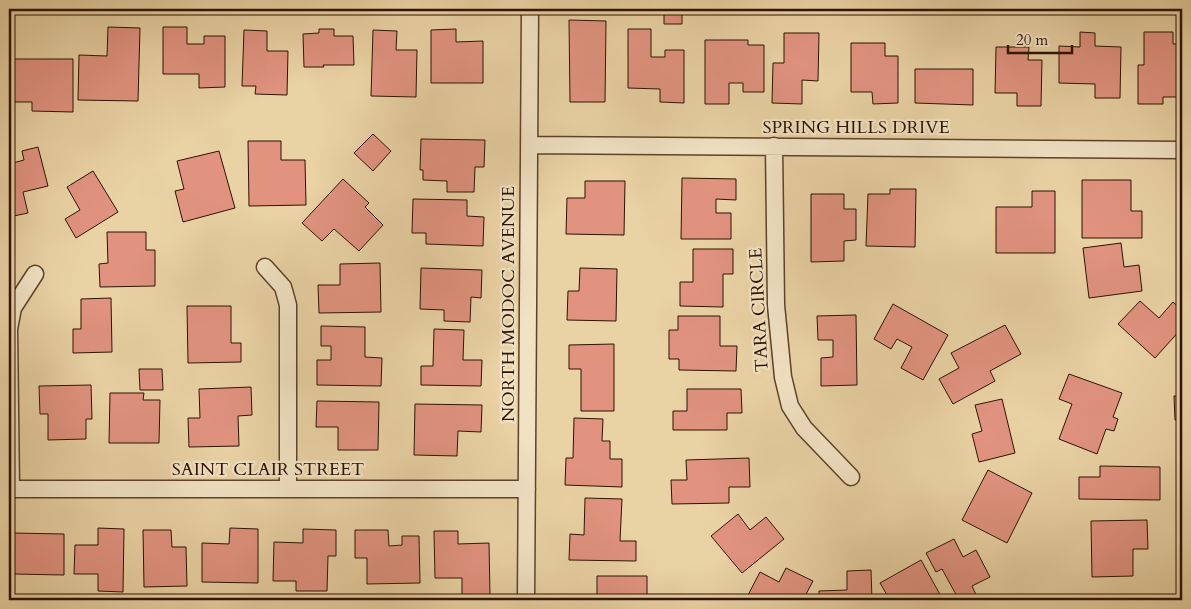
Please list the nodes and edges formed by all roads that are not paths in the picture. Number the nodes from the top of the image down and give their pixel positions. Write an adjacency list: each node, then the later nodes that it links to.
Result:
1 (530, 9): 2 (street, NORTH MODOC AVENUE)
2 (529, 145): 3 (street, SPRING HILLS DRIVE); 10 (street, NORTH MODOC AVENUE)
3 (774, 146): 4 (street, SPRING HILLS DRIVE); 7 (street, TARA CIRCLE)
4 (1182, 150)
5 (265, 267): 9 (street)
6 (34, 274): 8 (street)
7 (851, 477)
8 (10, 488): 9 (street, SAINT CLAIR STREET)
9 (288, 489): 10 (street, SAINT CLAIR STREET)
10 (527, 489): 11 (street, NORTH MODOC AVENUE)
11 (526, 600)

